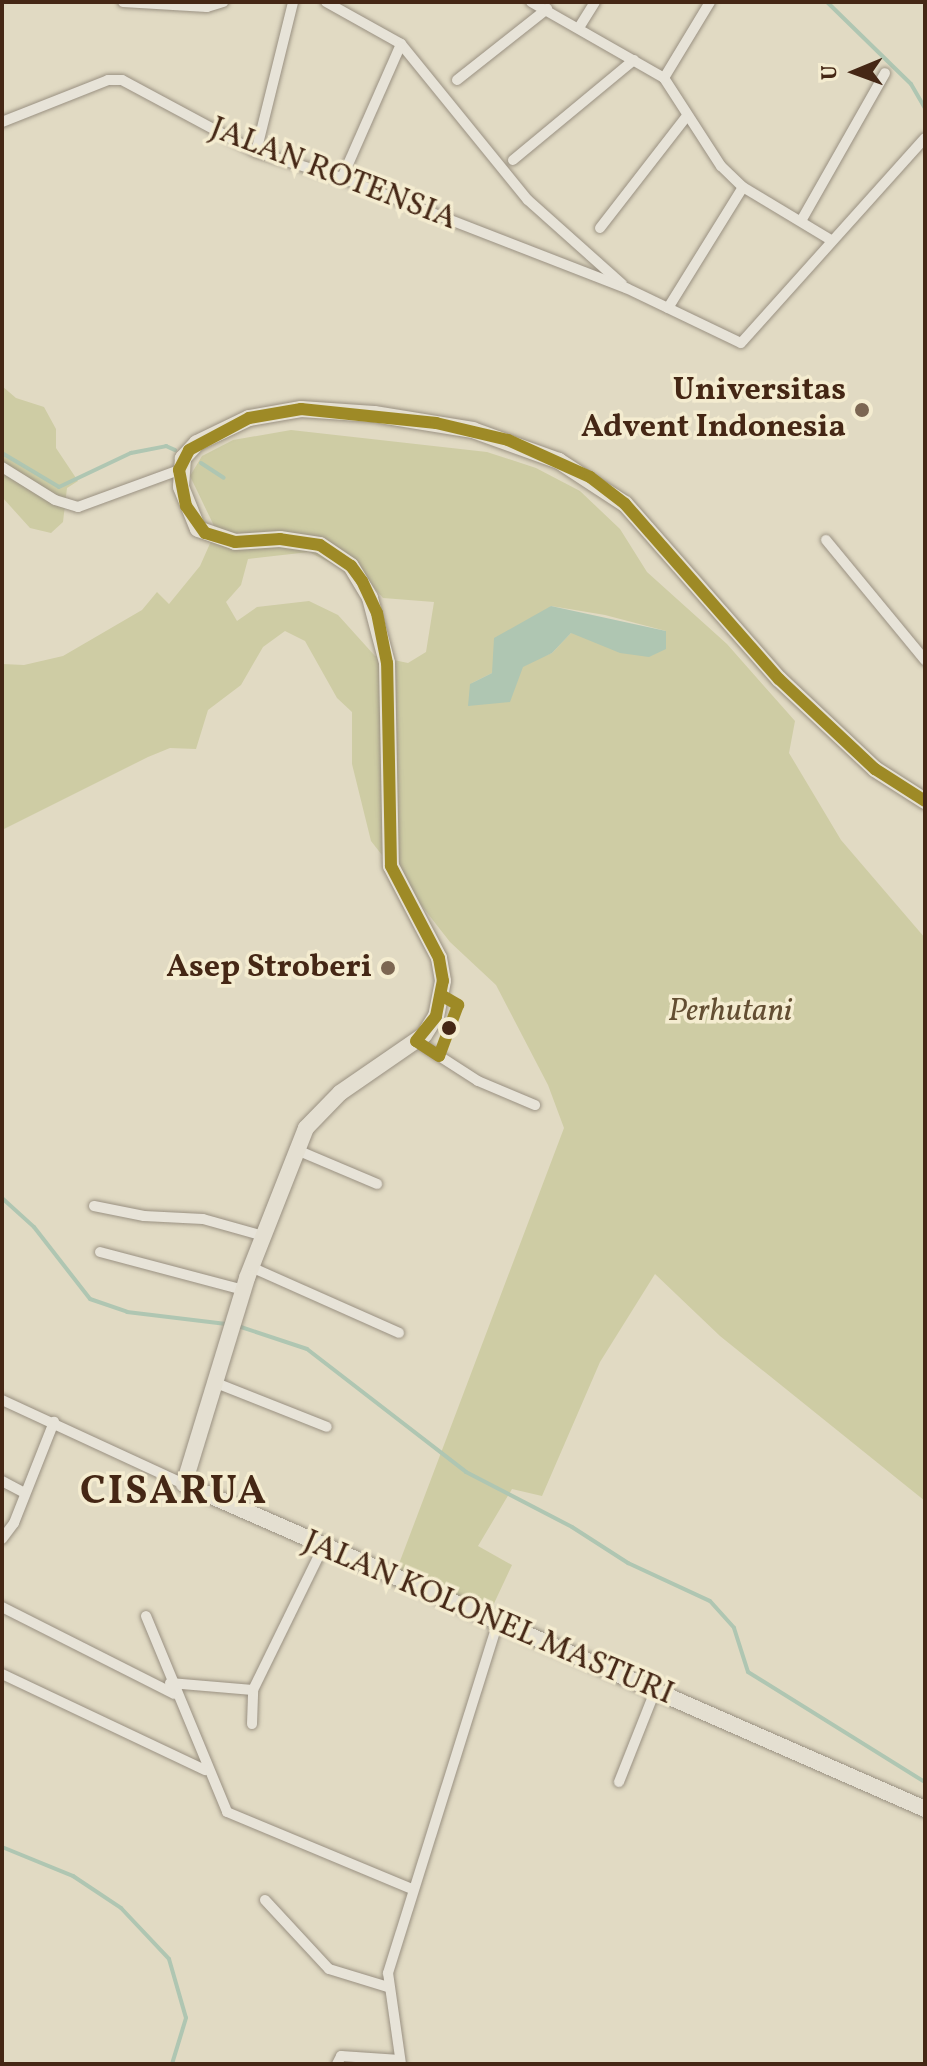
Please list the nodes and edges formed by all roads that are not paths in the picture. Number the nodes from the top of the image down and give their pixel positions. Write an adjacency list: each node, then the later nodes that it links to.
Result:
1 (123, 2): 8 (street)
2 (223, 2): 8 (street)
3 (293, 2): 19 (street)
4 (326, 2): 11 (street)
5 (531, 2): 9 (street)
6 (595, 2): 10 (street)
7 (710, 2): 14 (street)
8 (150, 4)
9 (547, 9): 10 (street); 15 (street)
10 (580, 26): 12 (street)
11 (401, 44): 21 (street); 26 (street)
12 (634, 60): 14 (street); 20 (street)
13 (885, 73): 23 (street)
14 (664, 78): 16 (street)
15 (457, 80)
16 (686, 117): 22 (street); 24 (street)
17 (2, 122): 19 (street, JALAN ROTENSIA)
18 (925, 138): 25 (street)
19 (256, 152): 21 (street, JALAN ROTENSIA)
20 (513, 160)
21 (342, 178): 26 (street, JALAN ROTENSIA)
22 (743, 187): 23 (street); 27 (street)
23 (801, 221): 25 (street)
24 (600, 228)
25 (831, 240): 27 (street)
26 (626, 288): 27 (street)
27 (668, 308)
28 (2, 467): 29 (street)
29 (179, 470): 32 (main road); 33 (main road)
30 (826, 540): 31 (street)
31 (925, 660)
32 (925, 801)
33 (416, 1041): 34 (street); 35 (main road)
34 (535, 1105)
35 (297, 1150): 36 (street); 38 (main road)
36 (377, 1184)
37 (94, 1206): 38 (street)
38 (264, 1236): 40 (main road)
39 (100, 1252): 41 (street)
40 (251, 1267): 41 (main road); 42 (street)
41 (244, 1290): 43 (main road)
42 (399, 1333)
43 (216, 1383): 46 (street); 48 (main road)
44 (2, 1400): 45 (street)
45 (54, 1422): 48 (street); 49 (street)
46 (327, 1427)
47 (2, 1481): 49 (street)
48 (184, 1484): 51 (main road, JALAN KOLONEL MASTURI)
49 (25, 1493): 50 (street)
50 (3, 1542)
51 (323, 1547): 54 (main road, JALAN KOLONEL MASTURI); 57 (street)
52 (2, 1607): 56 (street)
53 (146, 1616): 56 (street)
54 (498, 1622): 58 (main road, JALAN KOLONEL MASTURI); 63 (street)
55 (2, 1674): 60 (street)
56 (172, 1688): 57 (street); 60 (street)
57 (253, 1690): 59 (street)
58 (655, 1691): 61 (street); 62 (main road, JALAN KOLONEL MASTURI)
59 (252, 1724)
60 (205, 1770): 63 (street)
61 (619, 1782)
62 (925, 1809)
63 (412, 1889): 65 (street)
64 (265, 1900): 65 (street)
65 (388, 1987): 66 (street)
66 (401, 2062): 67 (street)
67 (337, 2064)

